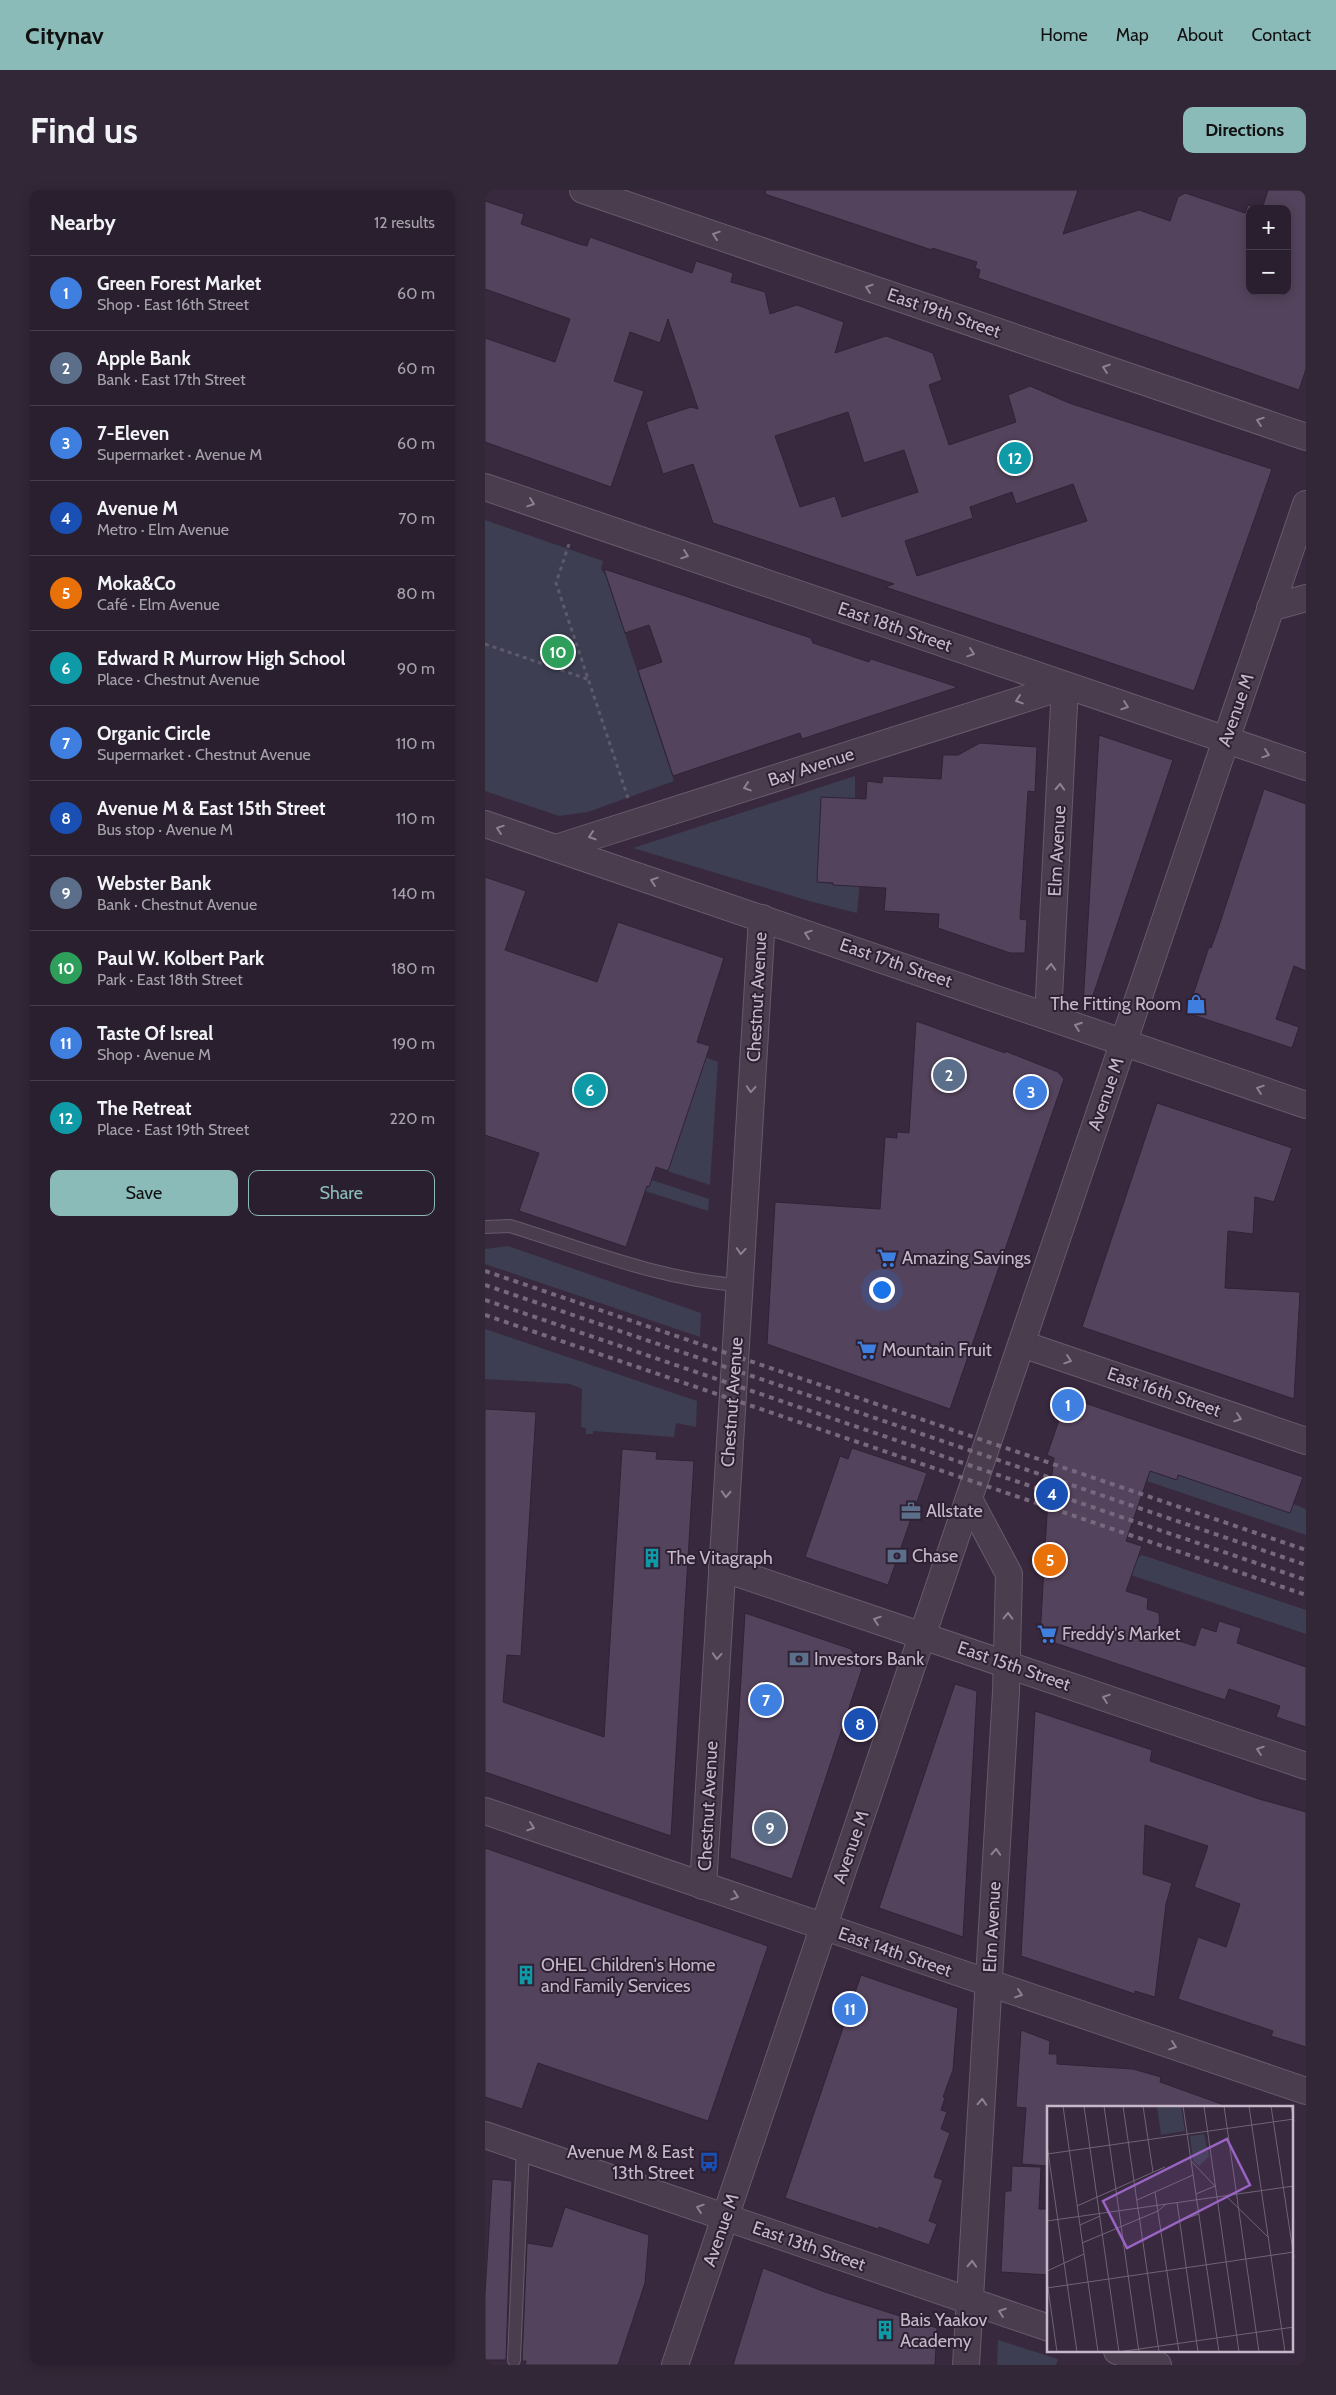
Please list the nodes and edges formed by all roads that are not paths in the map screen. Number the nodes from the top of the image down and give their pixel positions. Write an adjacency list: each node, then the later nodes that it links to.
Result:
1 (583, 190): 2 (street, East 19th Street, one-way to 1)
2 (1306, 437)
3 (485, 487): 7 (street, East 18th Street, one-way to 7)
4 (1306, 504): 6 (street, Avenue M)
5 (1306, 598): 6 (street)
6 (1270, 608): 8 (street, Avenue M)
7 (1065, 686): 8 (street, East 18th Street, one-way to 8); 11 (street, Bay Avenue, one-way to 11); 13 (street, Elm Avenue, one-way to 7)
8 (1225, 740): 9 (street, East 18th Street, one-way to 9); 14 (street, Avenue M)
9 (1306, 767)
10 (485, 824): 11 (street, East 17th Street, one-way to 10)
11 (556, 848): 12 (street, East 17th Street, one-way to 11)
12 (762, 918): 13 (street, East 17th Street, one-way to 12); 17 (street, Chestnut Avenue, one-way to 17)
13 (1048, 1016): 14 (street, East 17th Street, one-way to 13)
14 (1124, 1042): 15 (street, East 17th Street, one-way to 14); 18 (street, Avenue M)
15 (1306, 1105)
16 (485, 1227): 17 (lane)
17 (739, 1285): 21 (street, Chestnut Avenue, one-way to 21)
18 (1021, 1344): 19 (street, East 16th Street, one-way to 19); 20 (street, Avenue M)
19 (1306, 1441)
20 (969, 1499): 22 (street, Avenue M); 23 (street, Elm Avenue, one-way to 20)
21 (722, 1568): 22 (street, East 15th Street, one-way to 21); 26 (street, Chestnut Avenue, one-way to 26)
22 (923, 1635): 23 (street, East 15th Street); 27 (street, Avenue M)
23 (1007, 1665): 24 (street, East 15th Street, one-way to 23); 28 (street, Elm Avenue, one-way to 23)
24 (1306, 1766)
25 (485, 1811): 26 (street, East 14th Street, one-way to 26)
26 (703, 1886): 27 (street, East 14th Street, one-way to 27)
27 (824, 1927): 28 (street, East 14th Street); 32 (street, Avenue M)
28 (989, 1984): 29 (street, East 14th Street, one-way to 29); 33 (street, Elm Avenue, one-way to 28)
29 (1306, 2091)
30 (485, 2134): 31 (street, East 13th Street)
31 (523, 2147): 32 (street, East 13th Street, one-way to 31); 36 (lane)
32 (725, 2217): 33 (street, East 13th Street); 37 (street, Avenue M)
33 (970, 2301): 34 (street, East 13th Street, one-way to 33); 38 (street, Elm Avenue)
34 (1047, 2327)
35 (1120, 2352): 39 (street)
36 (514, 2360)
37 (675, 2365)
38 (966, 2365)
39 (1158, 2365)

